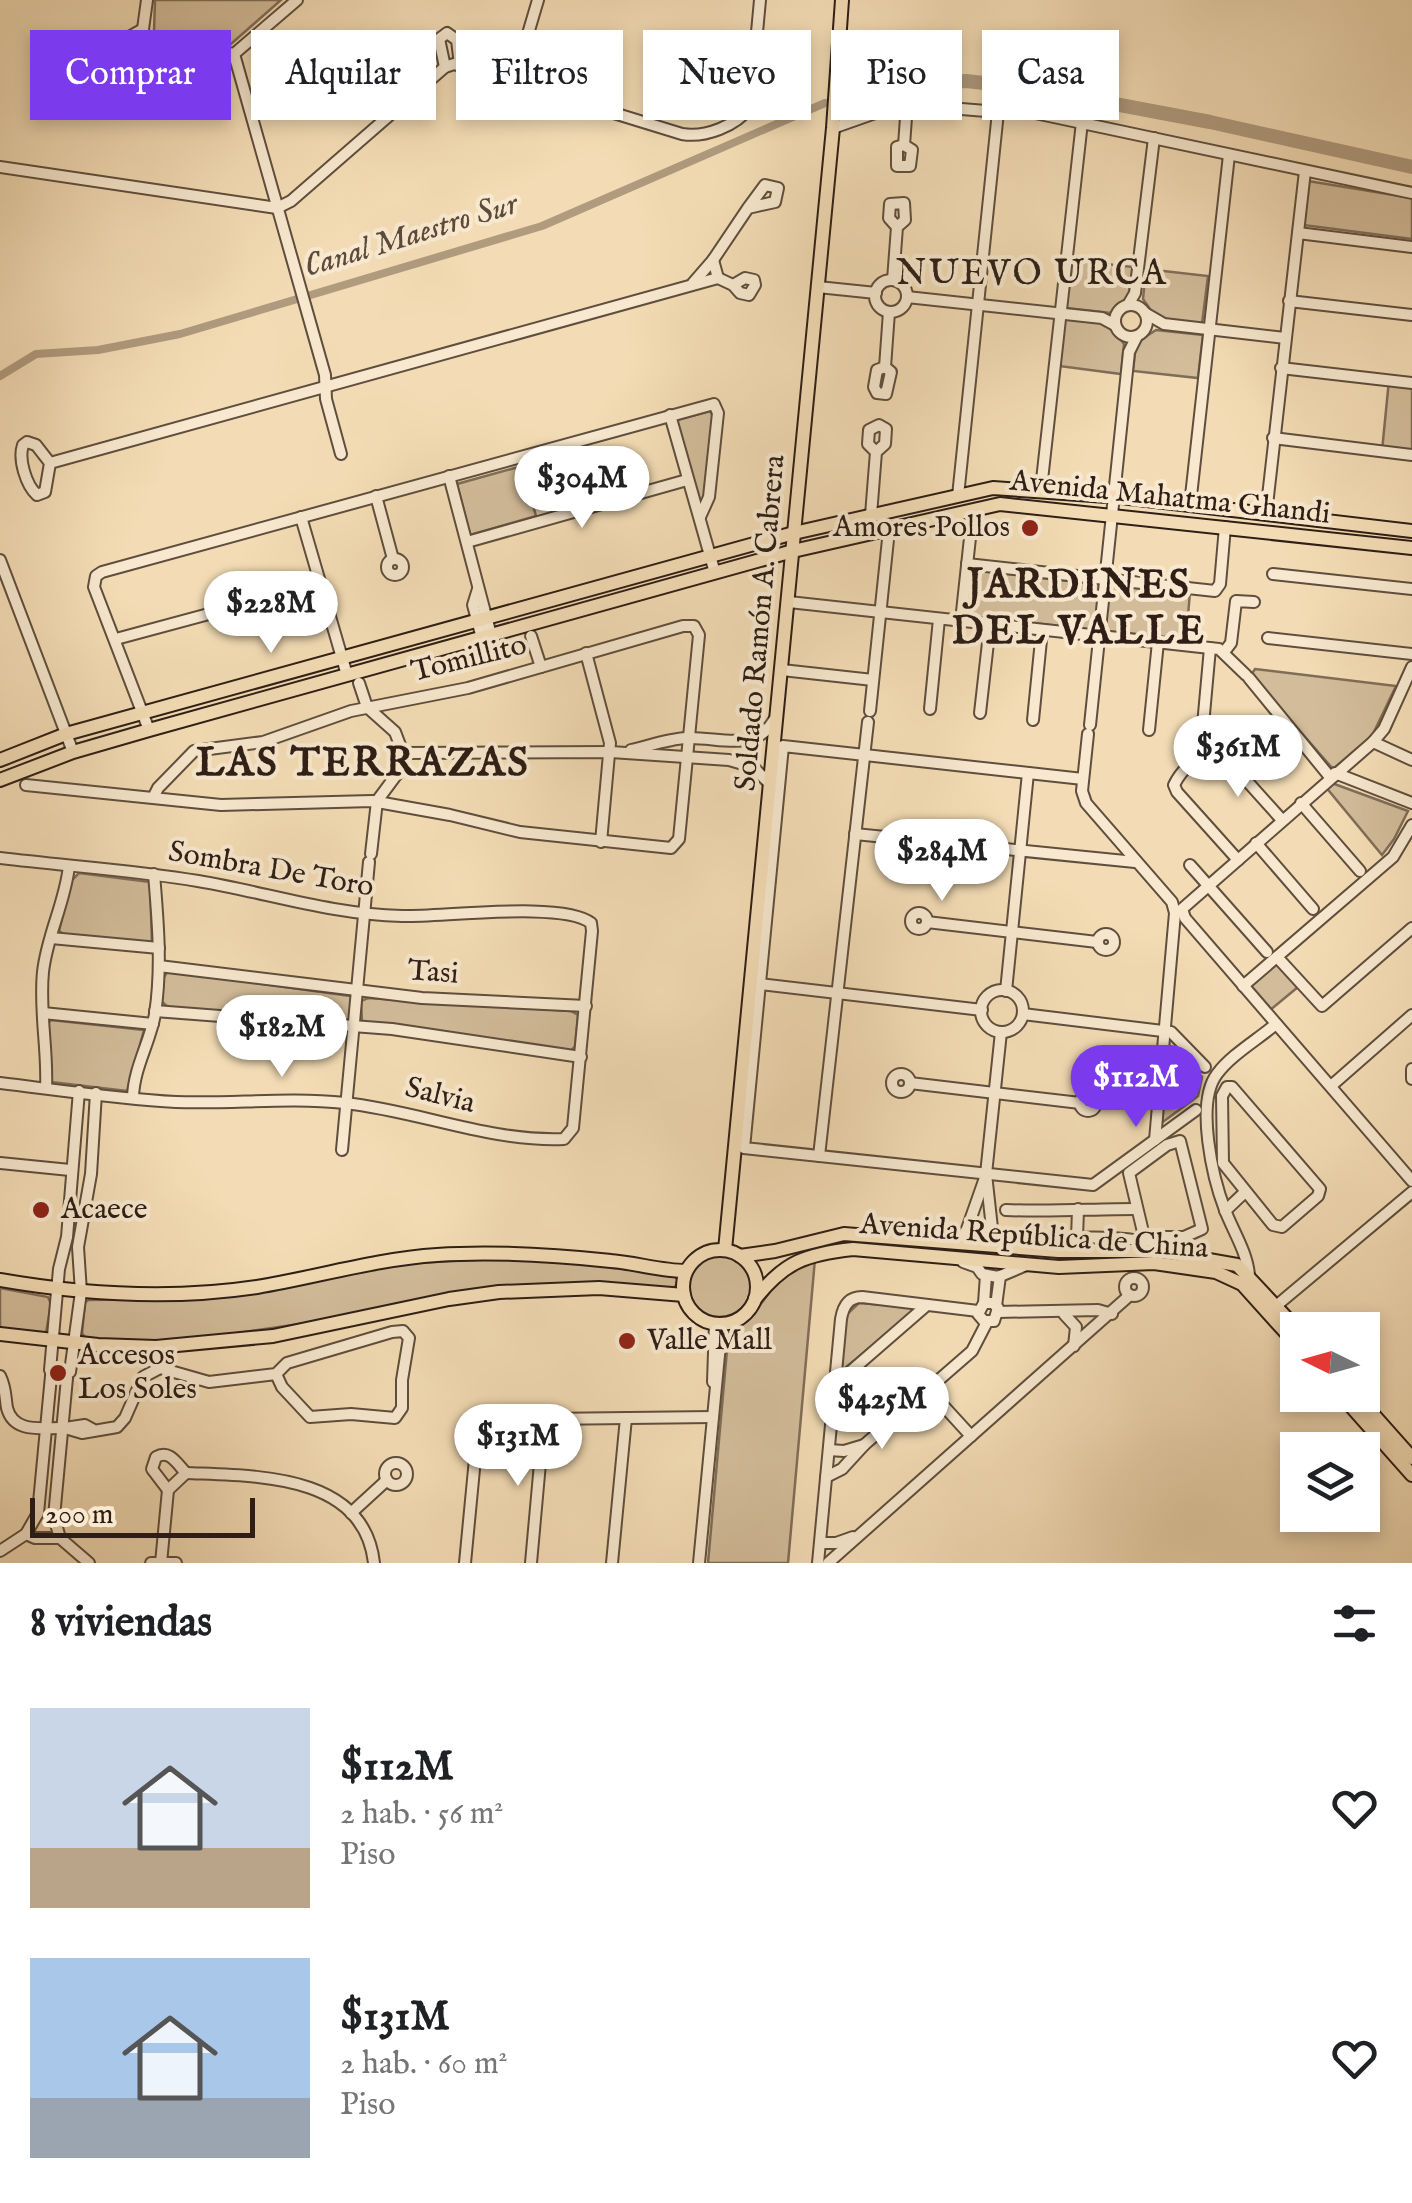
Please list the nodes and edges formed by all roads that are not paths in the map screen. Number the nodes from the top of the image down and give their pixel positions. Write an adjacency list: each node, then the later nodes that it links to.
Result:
1 (148, 0): 6 (street)
2 (297, 0): 10 (street)
3 (538, 0): 7 (street)
4 (760, 0): 13 (street)
5 (842, 0): 19 (main road, Soldado Ramón A. Cabrera)
6 (143, 29)
7 (529, 30)
8 (456, 40): 12 (street)
9 (231, 54): 10 (street)
10 (234, 54): 26 (street)
11 (456, 66): 12 (street)
12 (445, 67): 26 (street)
13 (623, 115)
14 (858, 120): 19 (street)
15 (906, 120): 21 (street)
16 (997, 120): 41 (street)
17 (1072, 120): 18 (street)
18 (1082, 122): 20 (street); 45 (street)
19 (833, 128): 36 (main road, Soldado Ramón A. Cabrera)
20 (1154, 138): 22 (street); 38 (street)
21 (904, 144)
22 (1230, 155): 24 (street); 50 (street)
23 (0, 167): 26 (street)
24 (1305, 171): 25 (street); 29 (street)
25 (1412, 193)
26 (277, 208): 58 (street)
27 (748, 208): 31 (street)
28 (897, 227): 33 (street)
29 (1298, 233): 30 (street); 40 (street)
30 (1412, 247)
31 (713, 260): 32 (street); 34 (street)
32 (718, 278): 34 (street); 35 (street)
33 (892, 280): 37 (street); 39 (street)
34 (692, 284): 58 (street)
35 (733, 285)
36 (818, 287): 37 (street); 81 (main road, Soldado Ramón A. Cabrera)
37 (876, 293): 43 (street)
38 (1135, 293): 42 (street); 44 (street)
39 (907, 297): 41 (street); 43 (street)
40 (1289, 300): 46 (street); 53 (street)
41 (977, 304): 45 (street); 69 (street)
42 (1123, 309): 44 (street); 47 (street); 49 (street)
43 (890, 312): 55 (street)
44 (1144, 312): 48 (street); 51 (street)
45 (1060, 313): 47 (street); 67 (street)
46 (1412, 315)
47 (1102, 318): 49 (street)
48 (1164, 324): 50 (street); 51 (street)
49 (1116, 325): 52 (street)
50 (1209, 330): 53 (street); 71 (street)
51 (1140, 334): 52 (street); 54 (street)
52 (1124, 336): 54 (street)
53 (1284, 338): 56 (street)
54 (1129, 352): 70 (street)
55 (885, 367)
56 (1281, 368): 57 (street); 60 (street)
57 (1412, 382)
58 (325, 386): 62 (street); 64 (street)
59 (670, 415): 65 (street); 66 (street); 77 (street)
60 (1272, 438): 63 (street); 74 (street)
61 (876, 452): 75 (street)
62 (341, 454)
63 (1412, 455)
64 (50, 463): 64 (street)
65 (449, 476): 68 (street); 82 (street)
66 (687, 480): 77 (street); 82 (street)
67 (1041, 489): 69 (main road, Avenida Mahatma Ghandi); 70 (main road, Avenida Mahatma Ghandi)
68 (376, 496): 76 (street); 86 (street)
69 (958, 496): 75 (main road, Avenida Mahatma Ghandi)
70 (1113, 496): 71 (main road, Avenida Mahatma Ghandi); 73 (street)
71 (1190, 505): 74 (main road, Avenida Mahatma Ghandi)
72 (973, 510): 73 (main road, Avenida Mahatma Ghandi); 79 (main road, Avenida Mahatma Ghandi); 88 (street)
73 (1111, 514): 78 (main road, Avenida Mahatma Ghandi); 91 (street)
74 (1266, 514): 80 (main road, Avenida Mahatma Ghandi)
75 (871, 515): 81 (main road, Avenida Mahatma Ghandi)
76 (301, 517): 92 (street); 106 (street)
77 (700, 517): 85 (street)
78 (1226, 527): 83 (main road, Avenida Mahatma Ghandi); 91 (street)
79 (888, 530): 84 (main road, Avenida Mahatma Ghandi); 96 (street)
80 (1412, 531)
81 (794, 533): 84 (main road, Soldado Ramón A. Cabrera); 85 (main road, Avenida Mahatma Ghandi)
82 (466, 542): 98 (street)
83 (1412, 548)
84 (793, 551): 89 (main road, Avenida Mahatma Ghandi); 94 (main road, Soldado Ramón A. Cabrera)
85 (711, 557): 89 (street); 98 (main road, Avenida Mahatma Ghandi)
86 (393, 559)
87 (0, 560): 127 (street)
88 (967, 564): 91 (street); 99 (street)
89 (715, 574): 103 (main road, Avenida Mahatma Ghandi)
90 (1273, 574): 93 (street)
91 (1105, 579): 102 (street)
92 (320, 584): 106 (street); 112 (street)
93 (1412, 590)
94 (789, 602): 96 (street); 115 (main road, Soldado Ramón A. Cabrera)
95 (1254, 602): 109 (street)
96 (880, 613): 97 (street); 117 (street)
97 (939, 619): 99 (street); 120 (street)
98 (482, 620): 103 (street); 112 (main road, Avenida Mahatma Ghandi)
99 (960, 622): 100 (street)
100 (990, 625): 101 (street); 122 (street)
101 (1042, 630): 102 (street); 124 (street)
102 (1099, 635): 107 (street); 142 (street)
103 (487, 636): 116 (main road, Avenida Mahatma Ghandi)
104 (531, 636): 113 (street)
105 (1268, 638): 111 (street)
106 (116, 640): 121 (street)
107 (1158, 642): 108 (street); 126 (street)
108 (1210, 648): 109 (street); 128 (street)
109 (1224, 652): 141 (street)
110 (586, 653): 113 (street, Tomillito); 129 (street, Tomillito); 133 (street)
111 (1412, 654)
112 (341, 658): 116 (street); 121 (main road, Avenida Mahatma Ghandi)
113 (541, 667): 119 (street, Tomillito)
114 (1412, 668): 118 (street)
115 (782, 670): 117 (street); 123 (main road, Soldado Ramón A. Cabrera)
116 (352, 679): 119 (street); 125 (main road, Avenida Mahatma Ghandi)
117 (873, 680): 135 (street)
118 (1408, 686): 131 (street)
119 (367, 707): 134 (street); 146 (street, Tomillito)
120 (930, 709)
121 (144, 713): 125 (street); 127 (main road, Avenida Mahatma Ghandi)
122 (980, 713)
123 (777, 715): 130 (street); 145 (main road, Soldado Ramón A. Cabrera)
124 (1032, 720)
125 (148, 730): 132 (main road, Avenida Mahatma Ghandi)
126 (1149, 730)
127 (66, 734): 132 (street); 137 (main road, Avenida Mahatma Ghandi)
128 (1202, 736)
129 (690, 737): 130 (street); 133 (street); 136 (street)
130 (730, 741): 138 (street)
131 (1374, 742): 139 (street); 141 (street)
132 (74, 752): 143 (main road, Avenida Mahatma Ghandi)
133 (616, 752): 134 (street); 136 (street); 153 (street)
134 (403, 753): 147 (street)
135 (864, 754): 140 (street); 152 (street); 174 (street)
136 (688, 759): 138 (street); 153 (street)
137 (0, 760)
138 (728, 760): 145 (street)
139 (1412, 760)
140 (1028, 773): 142 (street); 155 (street)
141 (1332, 775): 148 (street); 149 (street)
142 (1084, 779): 158 (street)
143 (0, 780)
144 (26, 785): 146 (street)
145 (771, 785): 222 (main road, Soldado Ramón A. Cabrera)
146 (154, 796): 147 (street)
147 (377, 801): 153 (street); 165 (street)
148 (1301, 803): 150 (street); 161 (street)
149 (1412, 803)
150 (1282, 820): 154 (street); 157 (street)
151 (1412, 826): 172 (street)
152 (855, 834): 155 (street); 178 (street)
153 (601, 842)
154 (1256, 843): 157 (street); 164 (street)
155 (1020, 852): 158 (street); 168 (street)
156 (0, 858): 160 (street, Sombra De Toro)
157 (1238, 860): 163 (street)
158 (1135, 862): 188 (street)
159 (1190, 864): 163 (street)
160 (70, 866): 162 (street, Sombra De Toro); 169 (street)
161 (1360, 871)
162 (154, 874): 165 (street, Sombra De Toro); 171 (street)
163 (1208, 885): 172 (street); 175 (street)
164 (1313, 909)
165 (364, 914): 177 (street); 179 (street, Sombra De Toro)
166 (927, 922): 168 (street)
167 (1412, 928): 172 (street)
168 (1012, 932): 170 (street); 176 (street)
169 (51, 938): 171 (street); 182 (street)
170 (1097, 942)
171 (158, 948): 173 (street)
172 (1272, 955): 175 (street)
173 (159, 966): 177 (street, Tasi); 181 (street)
174 (760, 984): 178 (street); 207 (street)
175 (1243, 986): 186 (street)
176 (1006, 991): 180 (street); 183 (street)
177 (357, 992): 179 (street, Tasi); 187 (street)
178 (836, 993): 180 (street); 207 (street)
179 (586, 1006): 190 (street)
180 (982, 1010): 189 (street)
181 (155, 1011): 185 (street); 187 (street)
182 (42, 1013): 185 (street); 197 (street)
183 (1023, 1014): 188 (street); 189 (street)
184 (1412, 1015): 196 (street)
185 (152, 1024): 201 (street)
186 (1276, 1024): 196 (street); 214 (street)
187 (354, 1026): 190 (street); 203 (street)
188 (1165, 1031): 191 (street); 205 (street)
189 (1001, 1032): 199 (street)
190 (581, 1057): 203 (street, Salvia)
191 (1205, 1068)
192 (1412, 1069): 193 (street)
193 (1412, 1079)
194 (910, 1083): 199 (street)
195 (0, 1084): 197 (street, Salvia)
196 (1331, 1086): 211 (street)
197 (46, 1088): 198 (street, Salvia)
198 (79, 1092): 200 (street, Salvia); 209 (street)
199 (995, 1092): 202 (street); 210 (street)
200 (96, 1093): 201 (street, Salvia); 221 (street)
201 (132, 1096): 203 (street, Salvia)
202 (1080, 1103)
203 (347, 1104): 206 (street)
204 (1196, 1110): 205 (street)
205 (1155, 1140): 210 (street)
206 (342, 1150)
207 (820, 1156): 210 (street)
208 (0, 1163): 209 (street)
209 (70, 1170): 221 (street)
210 (986, 1174): 219 (street); 220 (street)
211 (1412, 1181)
212 (1242, 1188): 212 (street); 214 (street)
213 (1412, 1192): 239 (street)
214 (1223, 1206): 230 (street)
215 (1136, 1209): 215 (street); 217 (street)
216 (1006, 1210): 217 (street)
217 (1074, 1214): 218 (street)
218 (1072, 1239): 223 (street); 224 (street)
219 (959, 1242): 220 (main road, Avenida República de China); 226 (main road, Avenida República de China)
220 (994, 1246): 223 (main road, Avenida República de China)
221 (72, 1247): 233 (street); 234 (street)
222 (725, 1250): 226 (main road); 228 (main road)
223 (1048, 1251): 224 (main road, Avenida República de China)
224 (1158, 1251): 230 (main road, Avenida República de China)
225 (928, 1254): 227 (main road, Avenida República de China); 229 (street); 237 (main road, Avenida República de China)
226 (740, 1256): 237 (main road)
227 (1033, 1264): 231 (street); 245 (main road, Avenida República de China)
228 (686, 1271): 234 (main road); 235 (main road)
229 (986, 1275): 231 (street); 240 (street)
230 (1249, 1275): 239 (main road, Avenida República de China)
231 (1000, 1276): 240 (street)
232 (0, 1280): 233 (main road)
233 (56, 1290): 234 (main road); 247 (street)
234 (81, 1292): 248 (street)
235 (684, 1295): 244 (main road); 248 (main road)
236 (1130, 1295): 243 (street)
237 (754, 1299): 244 (main road)
238 (927, 1304): 240 (street); 252 (street); 252 (street)
239 (1276, 1306): 241 (main road, Avenida República de China)
240 (989, 1308): 242 (street); 253 (street)
241 (1282, 1312)
242 (1063, 1313): 243 (street); 249 (street)
243 (1112, 1314): 249 (street)
244 (718, 1324): 254 (street); 254 (street)
245 (1280, 1326)
246 (0, 1334): 247 (main road)
247 (50, 1348): 248 (main road); 260 (street)
248 (75, 1350): 261 (street)
249 (1072, 1350): 262 (street)
250 (276, 1374): 250 (street); 261 (street)
251 (0, 1376): 260 (street)
252 (835, 1384): 264 (street)
253 (928, 1389): 262 (street); 263 (street)
254 (714, 1393): 257 (street)
255 (1356, 1412): 267 (main road)
256 (1371, 1412): 265 (main road)
257 (713, 1417): 258 (street); 285 (street)
258 (626, 1418): 259 (street); 284 (street)
259 (544, 1420): 282 (street); 283 (street)
260 (46, 1427): 261 (street); 273 (street)
261 (65, 1428): 274 (street)
262 (971, 1436): 272 (street)
263 (864, 1445): 264 (street); 268 (street)
264 (829, 1450): 268 (street)
265 (1412, 1458)
266 (186, 1473): 270 (street); 270 (street); 271 (street)
267 (1412, 1476)
268 (826, 1478): 275 (street)
269 (387, 1480): 271 (street)
270 (168, 1490): 277 (street)
271 (351, 1513): 281 (street)
272 (866, 1529): 275 (street); 287 (street)
273 (26, 1534): 274 (street); 276 (street)
274 (60, 1538): 278 (street)
275 (820, 1543): 286 (street)
276 (0, 1550)
277 (162, 1562): 279 (street); 280 (street)
278 (89, 1563)
279 (151, 1563)
280 (176, 1563)
281 (374, 1563)
282 (466, 1563)
283 (531, 1563)
284 (612, 1563)
285 (699, 1563)
286 (818, 1563)
287 (828, 1563)

